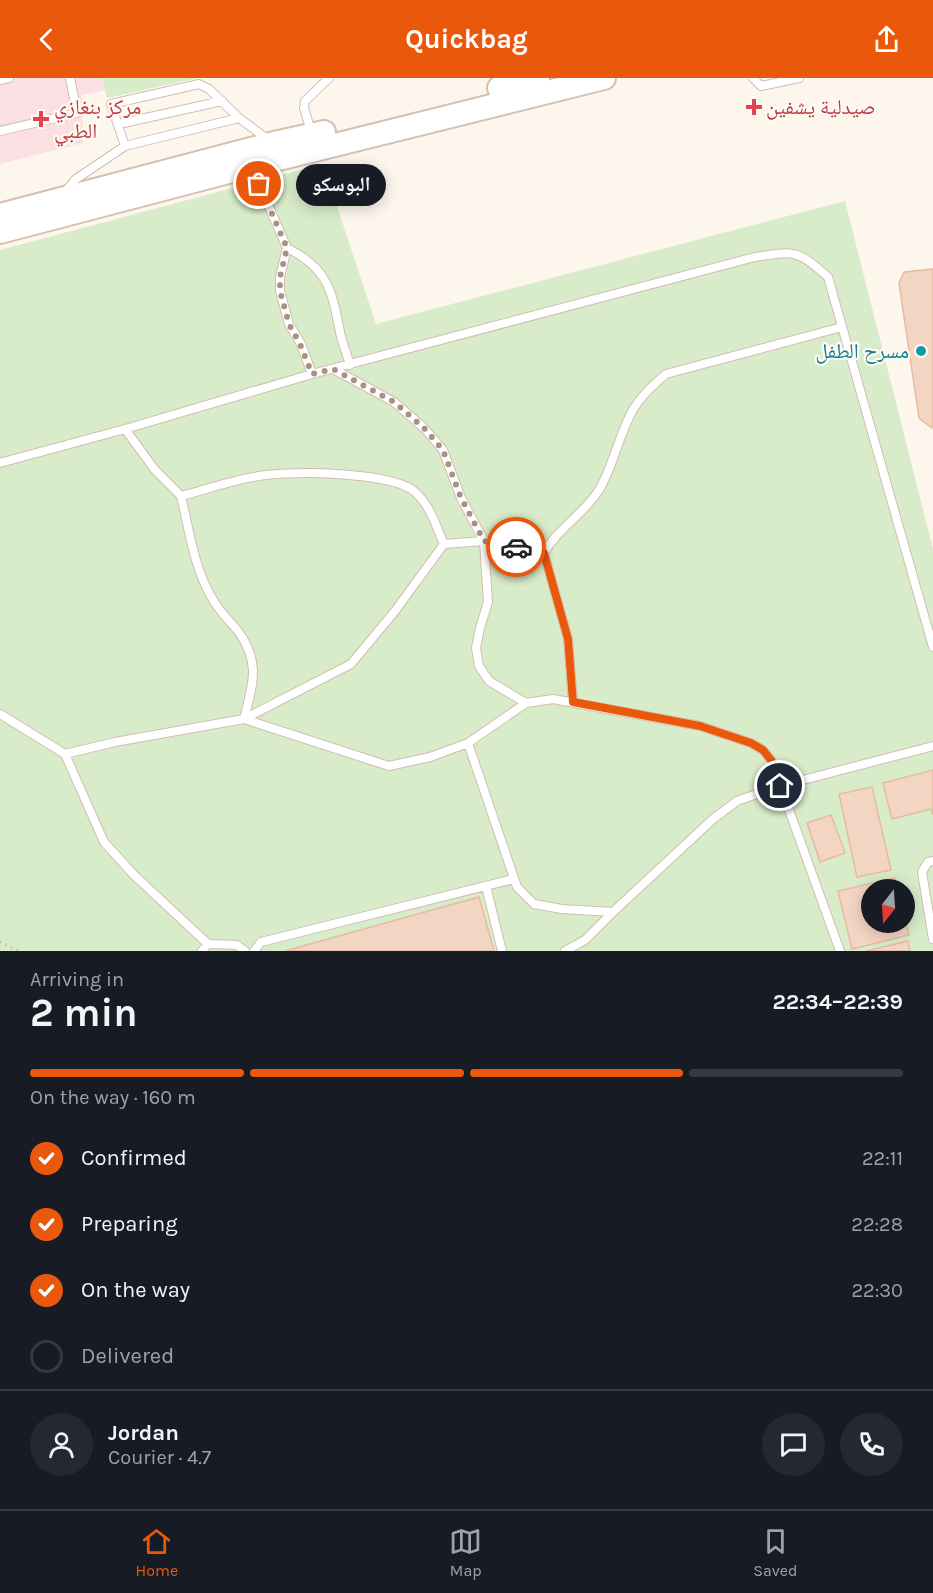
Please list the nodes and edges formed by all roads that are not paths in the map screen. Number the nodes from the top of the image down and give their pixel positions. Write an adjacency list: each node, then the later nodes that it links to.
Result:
1 (9, 78): 8 (lane)
2 (70, 78): 12 (lane)
3 (329, 78): 13 (lane)
4 (538, 78): 13 (main road)
5 (604, 78): 16 (main road)
6 (753, 78): 7 (lane)
7 (799, 78)
8 (0, 80)
9 (222, 101): 10 (lane); 11 (lane); 11 (lane)
10 (239, 118): 14 (lane); 15 (lane)
11 (119, 124): 15 (lane)
12 (0, 131)
13 (312, 135): 14 (main road)
14 (274, 143): 17 (main road)
15 (125, 146): 17 (lane)
16 (251, 166): 19 (main road); 20 (lane)
17 (58, 200): 18 (main road)
18 (0, 215)
19 (0, 232)
20 (287, 248): 22 (lane); 24 (lane)
21 (842, 327): 22 (lane); 30 (lane); 31 (lane)
22 (350, 364): 23 (lane)
23 (333, 369): 24 (lane); 28 (lane)
24 (312, 374): 25 (lane)
25 (125, 429): 26 (lane); 27 (lane)
26 (0, 463)
27 (181, 496): 29 (lane); 35 (lane)
28 (484, 541): 29 (lane); 30 (lane); 33 (lane)
29 (444, 544): 35 (lane)
30 (544, 553): 32 (lane)
31 (933, 647)
32 (573, 702): 33 (lane); 39 (lane)
33 (526, 703): 36 (lane)
34 (0, 714): 38 (lane)
35 (244, 719): 36 (lane); 38 (lane)
36 (468, 743): 41 (lane)
37 (933, 746): 39 (lane)
38 (64, 754): 45 (lane)
39 (780, 786): 43 (lane); 51 (lane)
40 (933, 861): 44 (lane)
41 (514, 879): 42 (lane); 43 (lane)
42 (486, 886): 48 (lane); 49 (lane)
43 (613, 912): 50 (lane)
44 (933, 939)
45 (208, 944): 46 (lane); 47 (lane)
46 (202, 951)
47 (245, 951)
48 (254, 951)
49 (502, 951)
50 (565, 951)
51 (840, 951)

